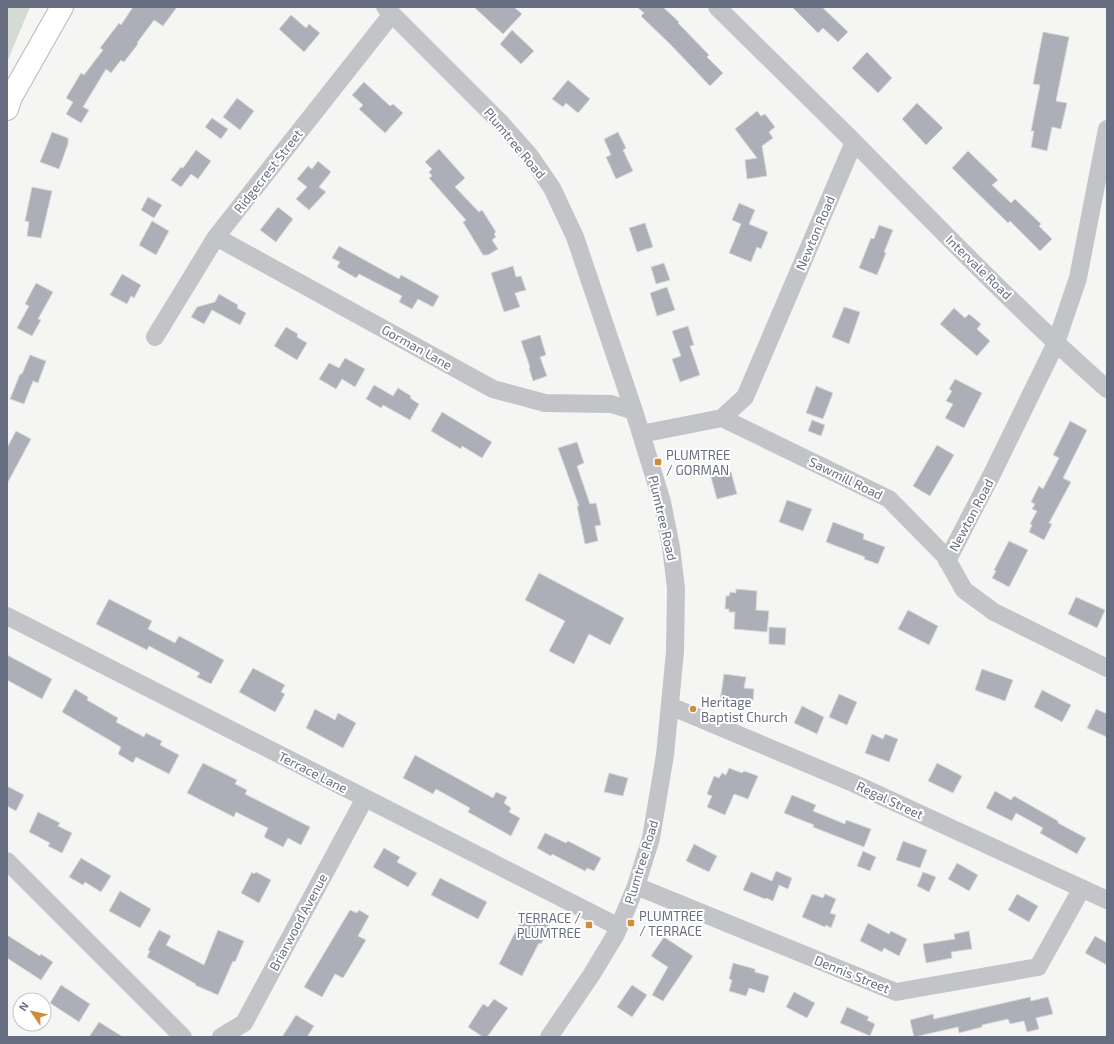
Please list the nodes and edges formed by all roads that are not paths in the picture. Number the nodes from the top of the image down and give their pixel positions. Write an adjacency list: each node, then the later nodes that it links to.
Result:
1 (62, 7): 4 (main road)
2 (717, 7): 6 (street)
3 (389, 10): 7 (street, Ridgecrest Street); 11 (street, Plumtree Road)
4 (7, 109)
5 (1107, 129): 9 (street, Newton Road)
6 (854, 142): 9 (street, Intervale Road); 12 (street, Newton Road)
7 (216, 237): 8 (street, Ridgecrest Street); 11 (street, Gorman Lane)
8 (155, 337)
9 (1056, 343): 10 (street, Intervale Road); 14 (street, Newton Road)
10 (1107, 389)
11 (634, 411): 13 (street, Plumtree Road)
12 (722, 418): 13 (street); 14 (street, Sawmill Road)
13 (641, 434): 17 (street, Plumtree Road)
14 (947, 561): 16 (street, Sawmill Road)
15 (7, 616): 18 (street, Terrace Lane)
16 (1107, 668)
17 (670, 706): 20 (street, Plumtree Road); 21 (street, Regal Street)
18 (365, 798): 23 (street, Terrace Lane); 25 (street, Briarwood Avenue)
19 (7, 861): 24 (street)
20 (636, 886): 21 (street, Dennis Street); 23 (street, Plumtree Road)
21 (1082, 888): 22 (street, Regal Street)
22 (1107, 900)
23 (619, 927): 26 (street, Plumtree Road)
24 (183, 1037)
25 (221, 1037)
26 (549, 1037)

